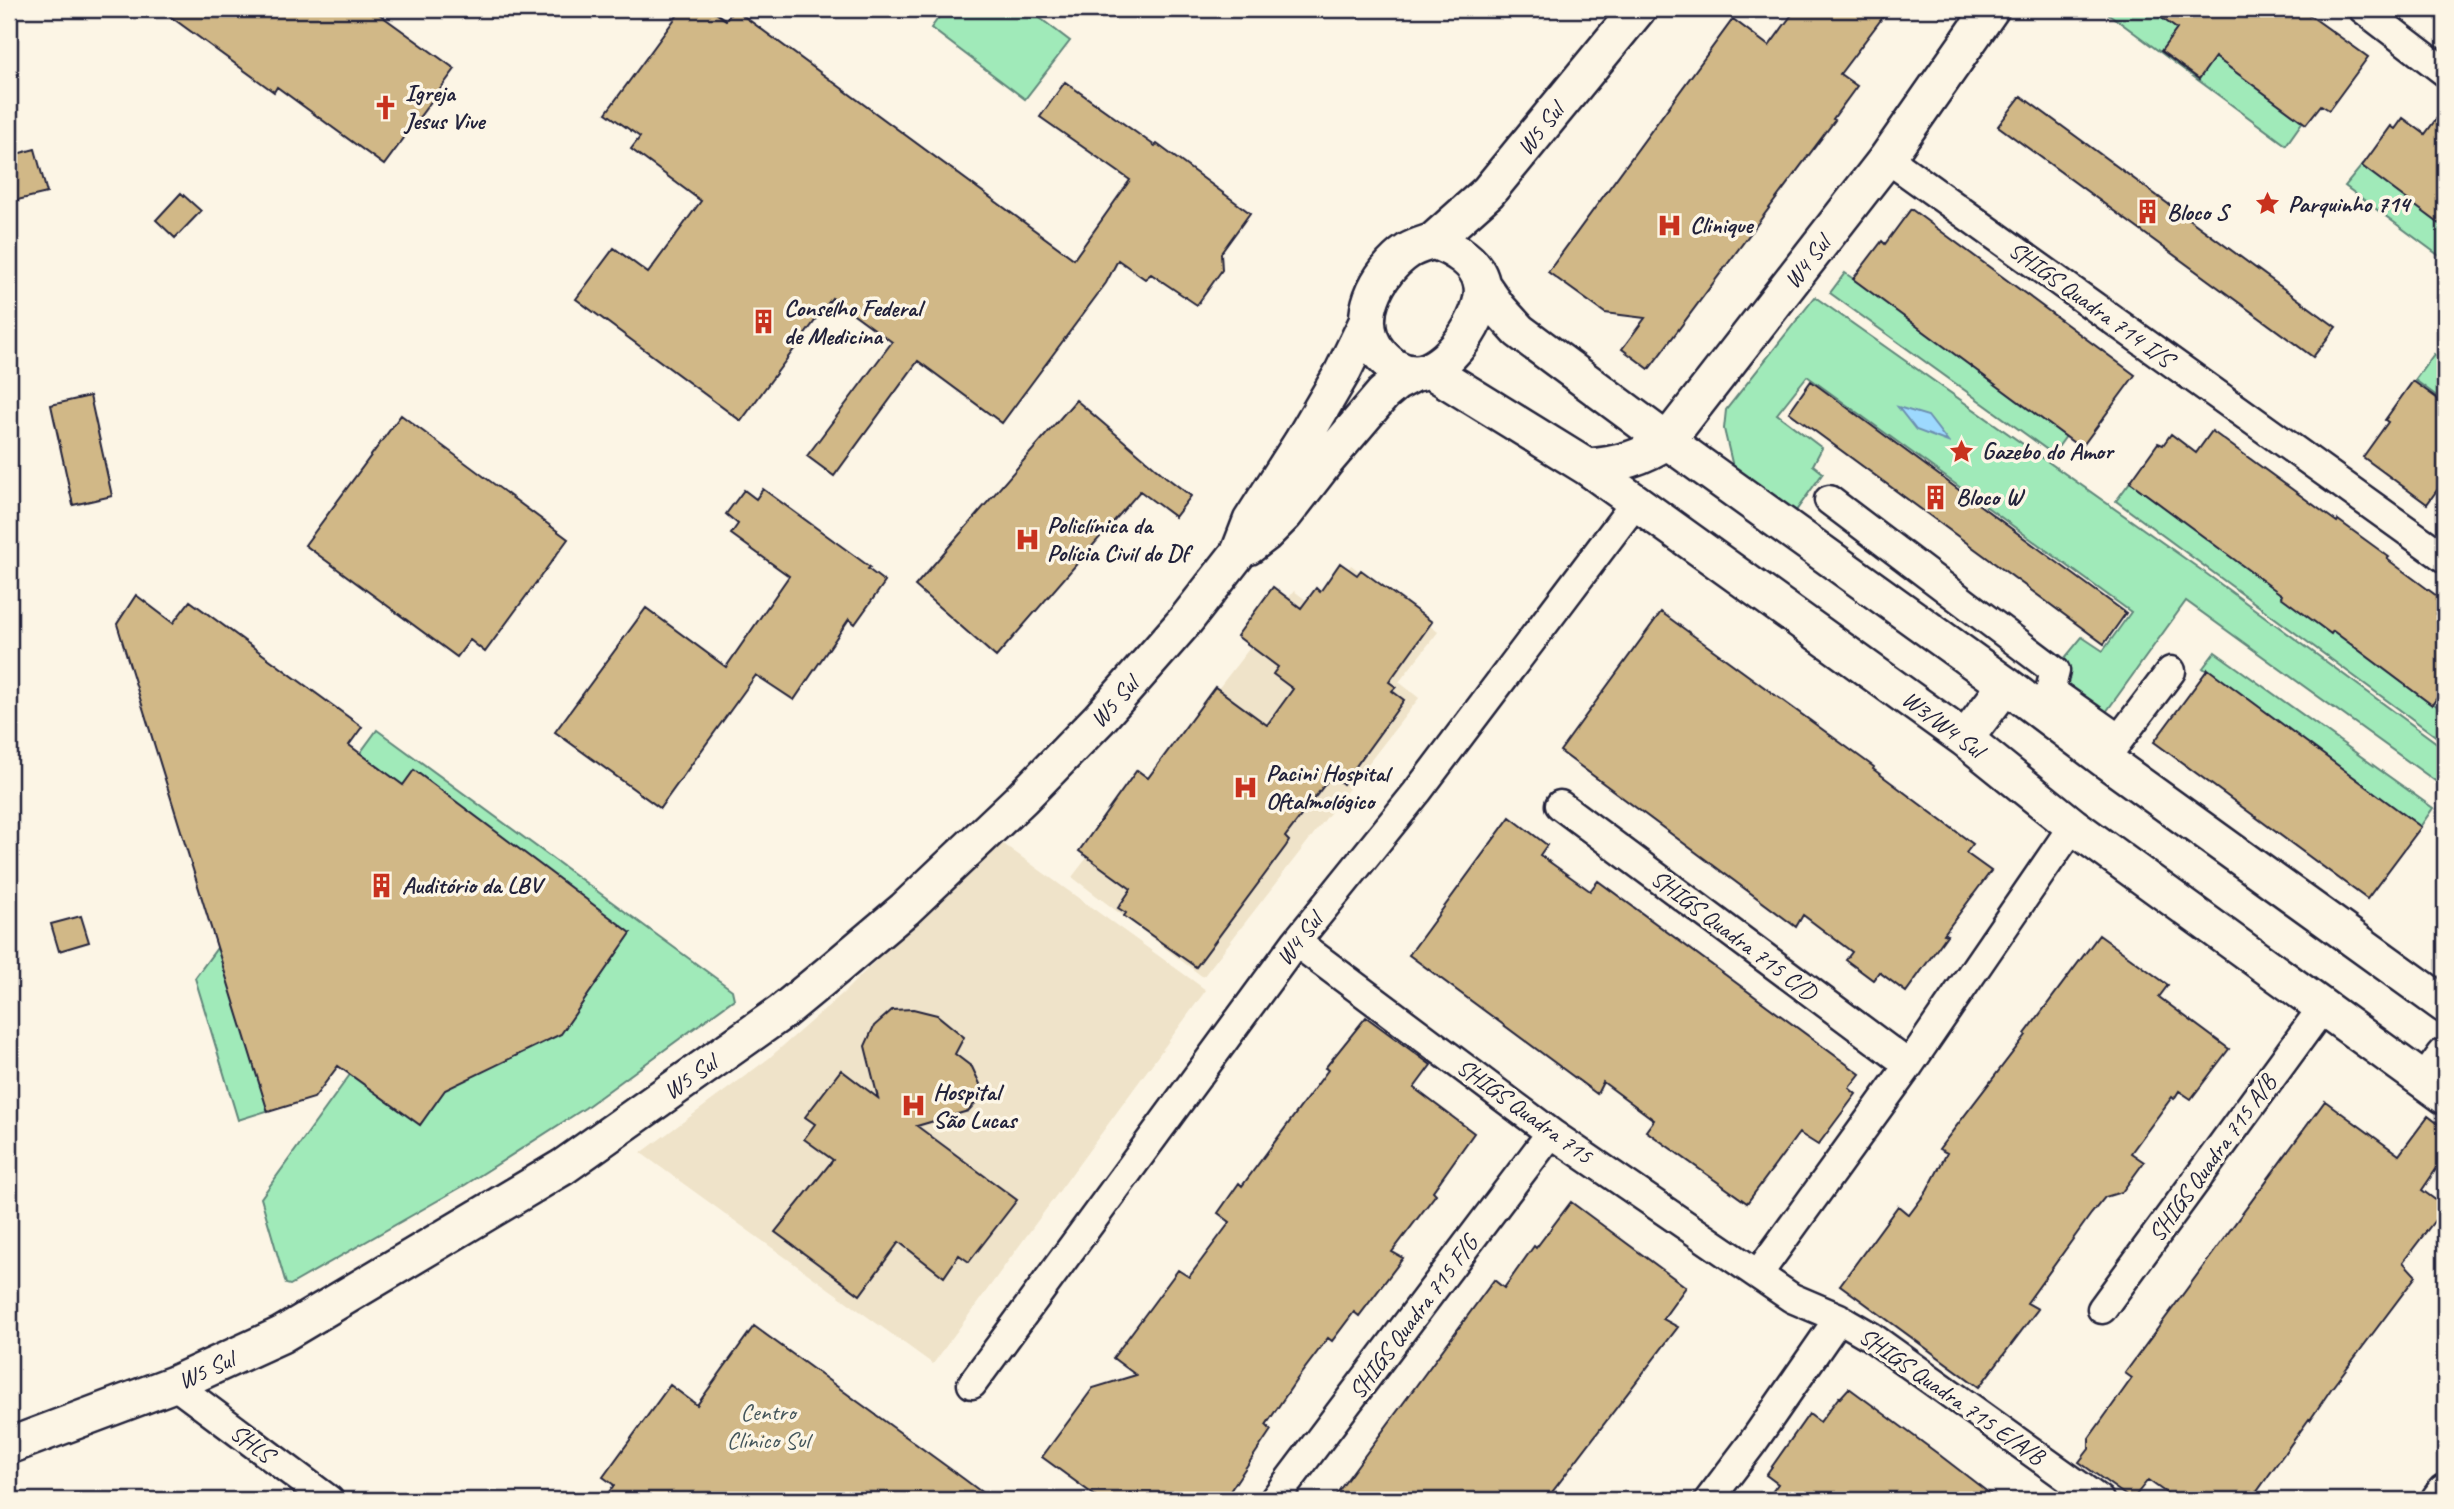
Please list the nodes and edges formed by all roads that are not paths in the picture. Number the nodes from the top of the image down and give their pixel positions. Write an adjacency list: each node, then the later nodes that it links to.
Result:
1 (1638, 9): 6 (main road, W5 Sul)
2 (1991, 9): 5 (main road, W4 Sul)
3 (2363, 9): 4 (street)
4 (2445, 72)
5 (1887, 158): 10 (main road, W4 Sul); 17 (street, SHIGS Quadra 714 I/S)
6 (1433, 241): 7 (main road); 8 (main road)
7 (1482, 285): 9 (main road); 11 (main road)
8 (1366, 324): 9 (main road); 16 (main road, W5 Sul)
9 (1423, 372): 12 (main road, W3/W4 Sul); 16 (main road, W5 Sul)
10 (1712, 386): 11 (main road, W4 Sul); 13 (main road)
11 (1667, 441): 12 (main road, W4 Sul); 13 (main road)
12 (1587, 467): 15 (main road, W3/W4 Sul)
13 (1715, 476): 19 (main road)
14 (1829, 500): 21 (street)
15 (1636, 502): 20 (main road, W3/W4 Sul); 24 (street, W4 Sul)
16 (1239, 552): 33 (main road, W5 Sul)
17 (2445, 558)
18 (2171, 671): 21 (street)
19 (2006, 685): 20 (main road); 21 (main road)
20 (1965, 739): 23 (main road, W3/W4 Sul)
21 (2111, 749): 25 (main road)
22 (1560, 805): 27 (street, SHIGS Quadra 715 C/D)
23 (2073, 825): 26 (main road, W3/W4 Sul); 27 (street)
24 (1296, 942): 29 (street, SHIGS Quadra 715); 34 (street, W4 Sul)
25 (2445, 1005)
26 (2323, 1007): 28 (main road, W3/W4 Sul); 31 (street, SHIGS Quadra 715 A/B)
27 (1909, 1065): 30 (street)
28 (2439, 1078)
29 (1551, 1133): 30 (street, SHIGS Quadra 715); 38 (street, SHIGS Quadra 715 F/G)
30 (1758, 1274): 32 (street, SHIGS Quadra 715)
31 (2102, 1309)
32 (1839, 1318): 39 (street); 40 (street, SHIGS Quadra 715 E/A/B)
33 (174, 1384): 35 (main road, W5 Sul); 37 (street, SHLS)
34 (972, 1384)
35 (14, 1446)
36 (2445, 1492): 41 (main road)
37 (330, 1500)
38 (1274, 1500)
39 (1709, 1500)
40 (2099, 1500)
41 (2439, 1500)

